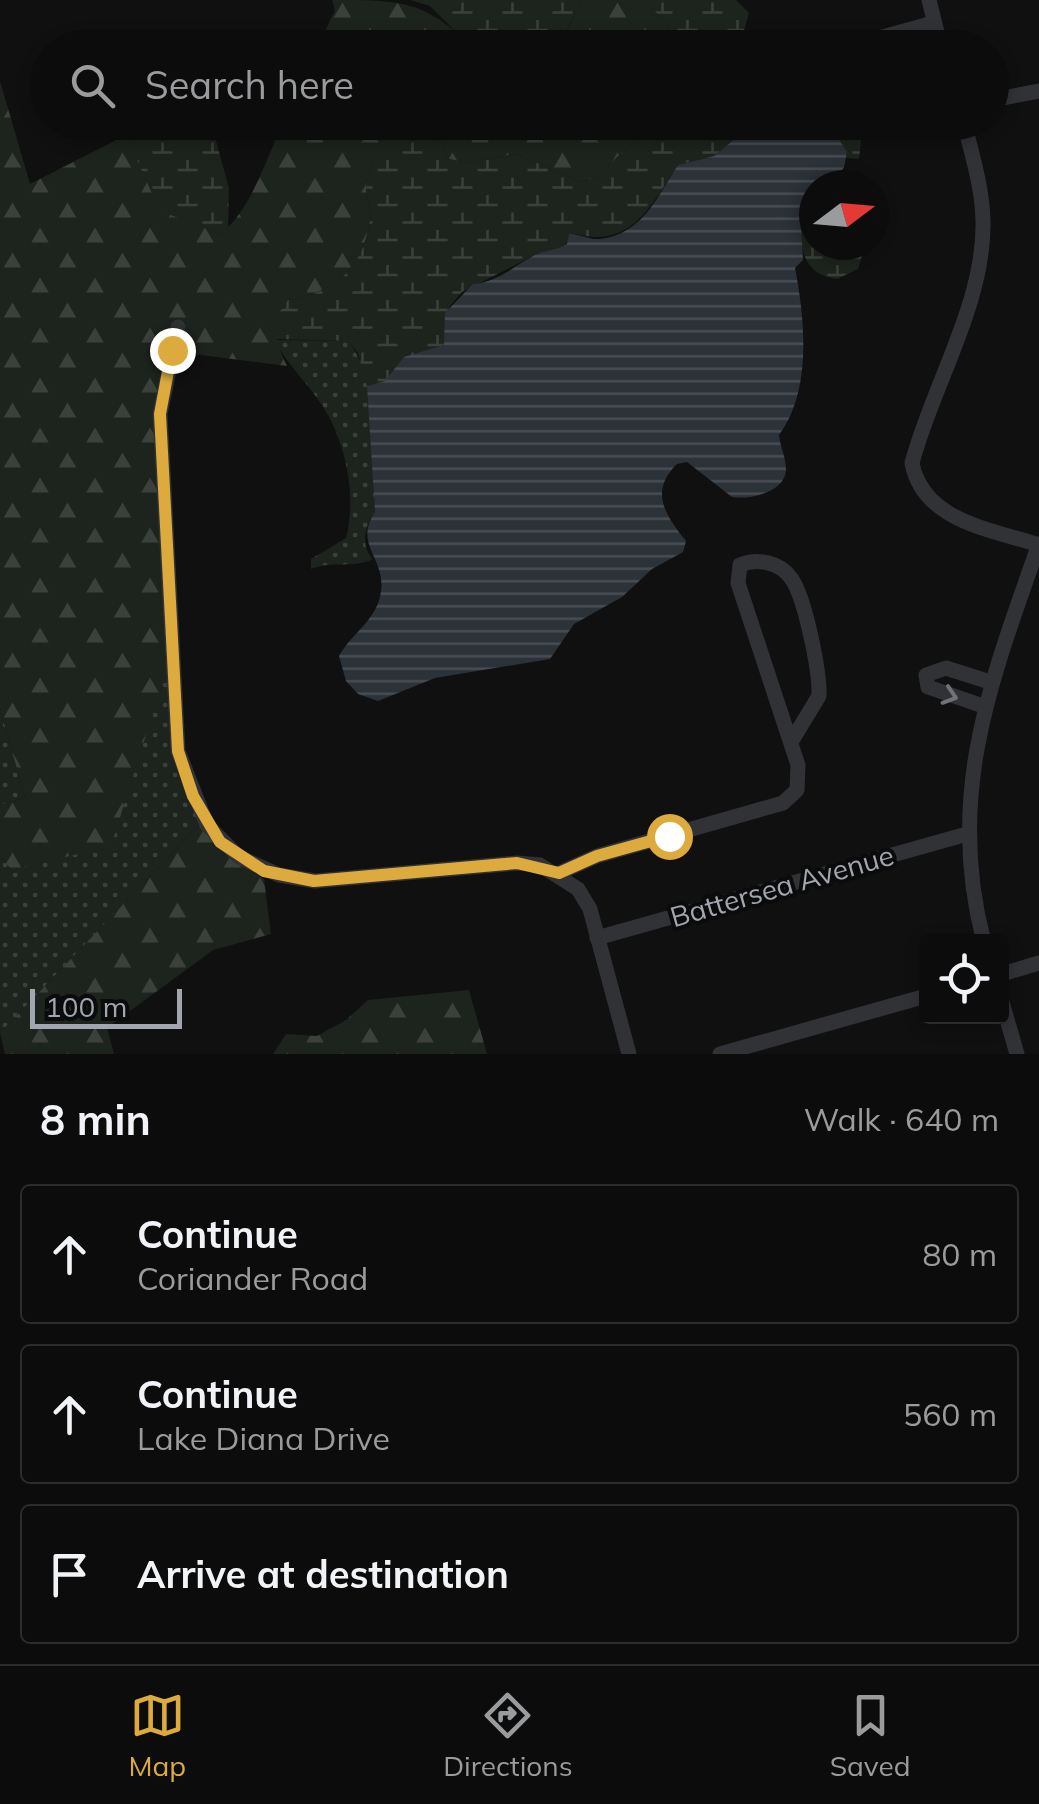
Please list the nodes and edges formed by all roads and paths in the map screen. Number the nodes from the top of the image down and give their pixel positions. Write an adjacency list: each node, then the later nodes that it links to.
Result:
1 (929, 0): 2 (street)
2 (933, 23): 3 (street); 4 (street)
3 (908, 30)
4 (935, 30)
5 (1039, 91): 6 (street)
6 (1009, 97)
7 (969, 140): 9 (street)
8 (178, 327): 14 (street)
9 (1039, 544): 10 (street)
10 (990, 682): 11 (street); 11 (street, one-way to 11)
11 (983, 706): 13 (street)
12 (792, 742): 12 (street); 14 (street)
13 (967, 834): 15 (street); 16 (street, Battersea Avenue)
14 (559, 873): 16 (street)
15 (983, 934)
16 (597, 938): 21 (street)
17 (1039, 963): 18 (street)
18 (1009, 972)
19 (919, 998): 22 (street)
20 (1008, 1024): 23 (street)
21 (629, 1054)
22 (720, 1054)
23 (1017, 1054)

